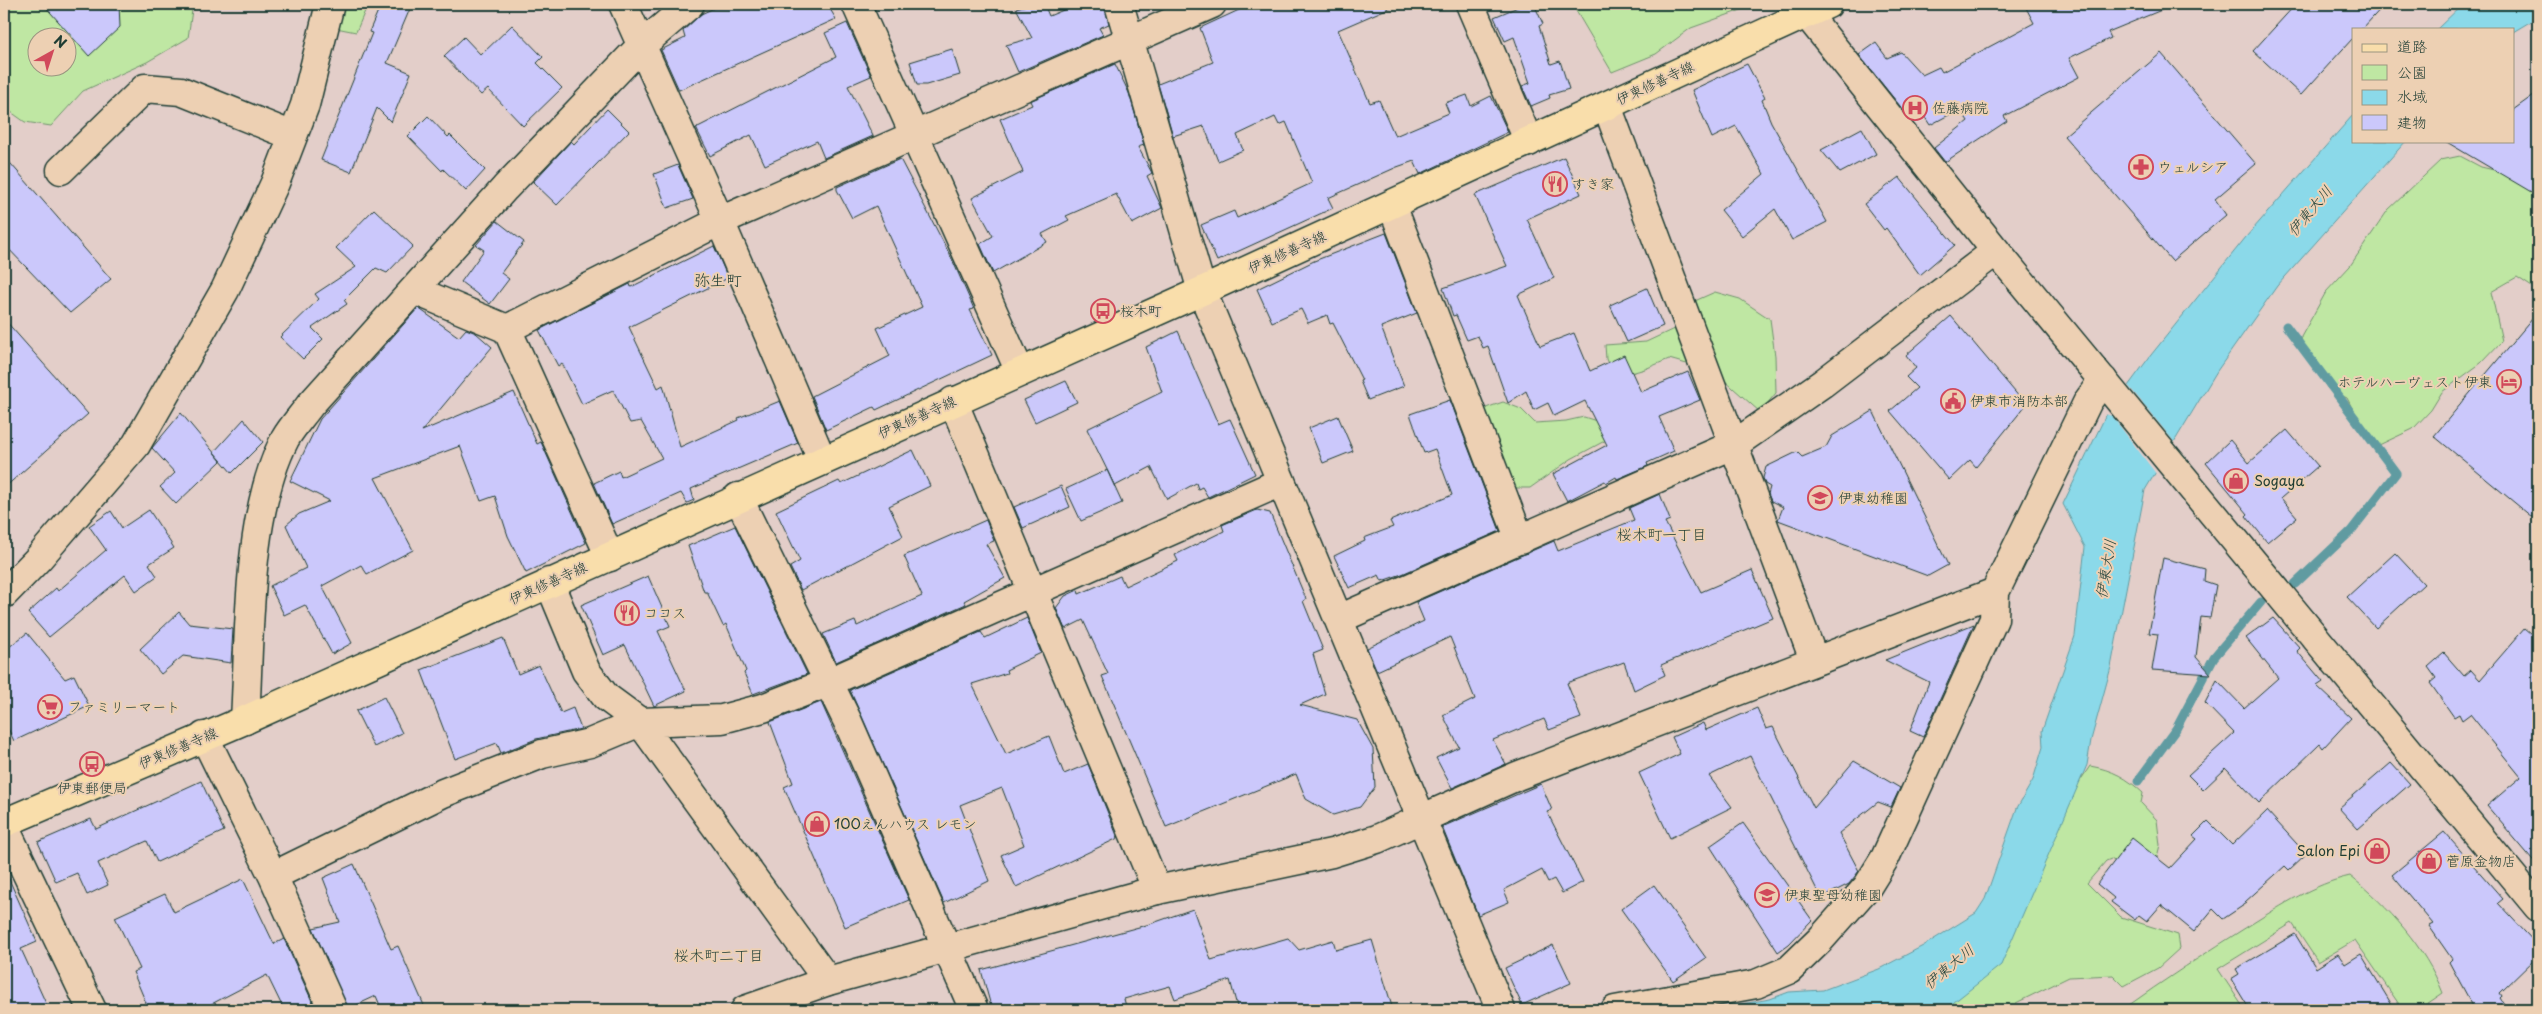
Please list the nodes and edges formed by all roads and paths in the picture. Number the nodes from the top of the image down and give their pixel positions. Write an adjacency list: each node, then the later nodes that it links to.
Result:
1 (330, 4): 12 (street)
2 (623, 4): 10 (street)
3 (690, 4): 10 (street)
4 (856, 4): 13 (street)
5 (1119, 4): 9 (street)
6 (1212, 4): 9 (street)
7 (1470, 4): 14 (street)
8 (1817, 9): 11 (main road, 伊東修善寺線); 18 (street)
9 (1130, 40): 13 (street); 20 (street)
10 (642, 45): 17 (street); 19 (street)
11 (1607, 106): 14 (main road, 伊東修善寺線); 25 (street)
12 (294, 136): 15 (street); 34 (street)
13 (914, 136): 17 (street); 22 (street)
14 (1529, 142): 16 (main road, 伊東修善寺線)
15 (60, 170)
16 (1392, 205): 20 (main road, 伊東修善寺線); 29 (street)
17 (720, 221): 21 (street); 26 (street)
18 (1996, 251): 23 (street); 25 (street)
19 (414, 290): 21 (street); 38 (street)
20 (1202, 291): 22 (main road, 伊東修善寺線); 27 (street)
21 (507, 329): 30 (street)
22 (1020, 372): 24 (main road, 伊東修善寺線)
23 (2108, 386): 33 (street); 45 (street)
24 (952, 401): 26 (main road, 伊東修善寺線); 32 (street)
25 (1735, 444): 29 (street); 36 (street)
26 (822, 460): 28 (main road, 伊東修善寺線)
27 (1281, 482): 32 (street); 35 (street)
28 (738, 497): 30 (main road, 伊東修善寺線); 37 (street)
29 (1520, 540): 35 (street)
30 (610, 557): 31 (main road, 伊東修善寺線)
31 (548, 582): 38 (main road, 伊東修善寺線); 39 (street)
32 (1034, 591): 37 (street); 44 (street)
33 (1995, 592): 36 (street); 53 (street)
34 (4, 594)
35 (1339, 619): 41 (street)
36 (1814, 660): 41 (street)
37 (828, 683): 39 (street); 46 (street)
38 (245, 720): 40 (main road, 伊東修善寺線)
39 (640, 722): 43 (street); 47 (street)
40 (204, 736): 42 (main road, 伊東修善寺線); 43 (street)
41 (1421, 819): 44 (street); 52 (street)
42 (4, 825): 48 (street)
43 (273, 876): 49 (street)
44 (1157, 890): 46 (street)
45 (2538, 907)
46 (948, 947): 47 (street); 51 (street)
47 (828, 981): 50 (street)
48 (92, 1010)
49 (333, 1010)
50 (745, 1010)
51 (974, 1010)
52 (1502, 1010)
53 (1615, 1010)

